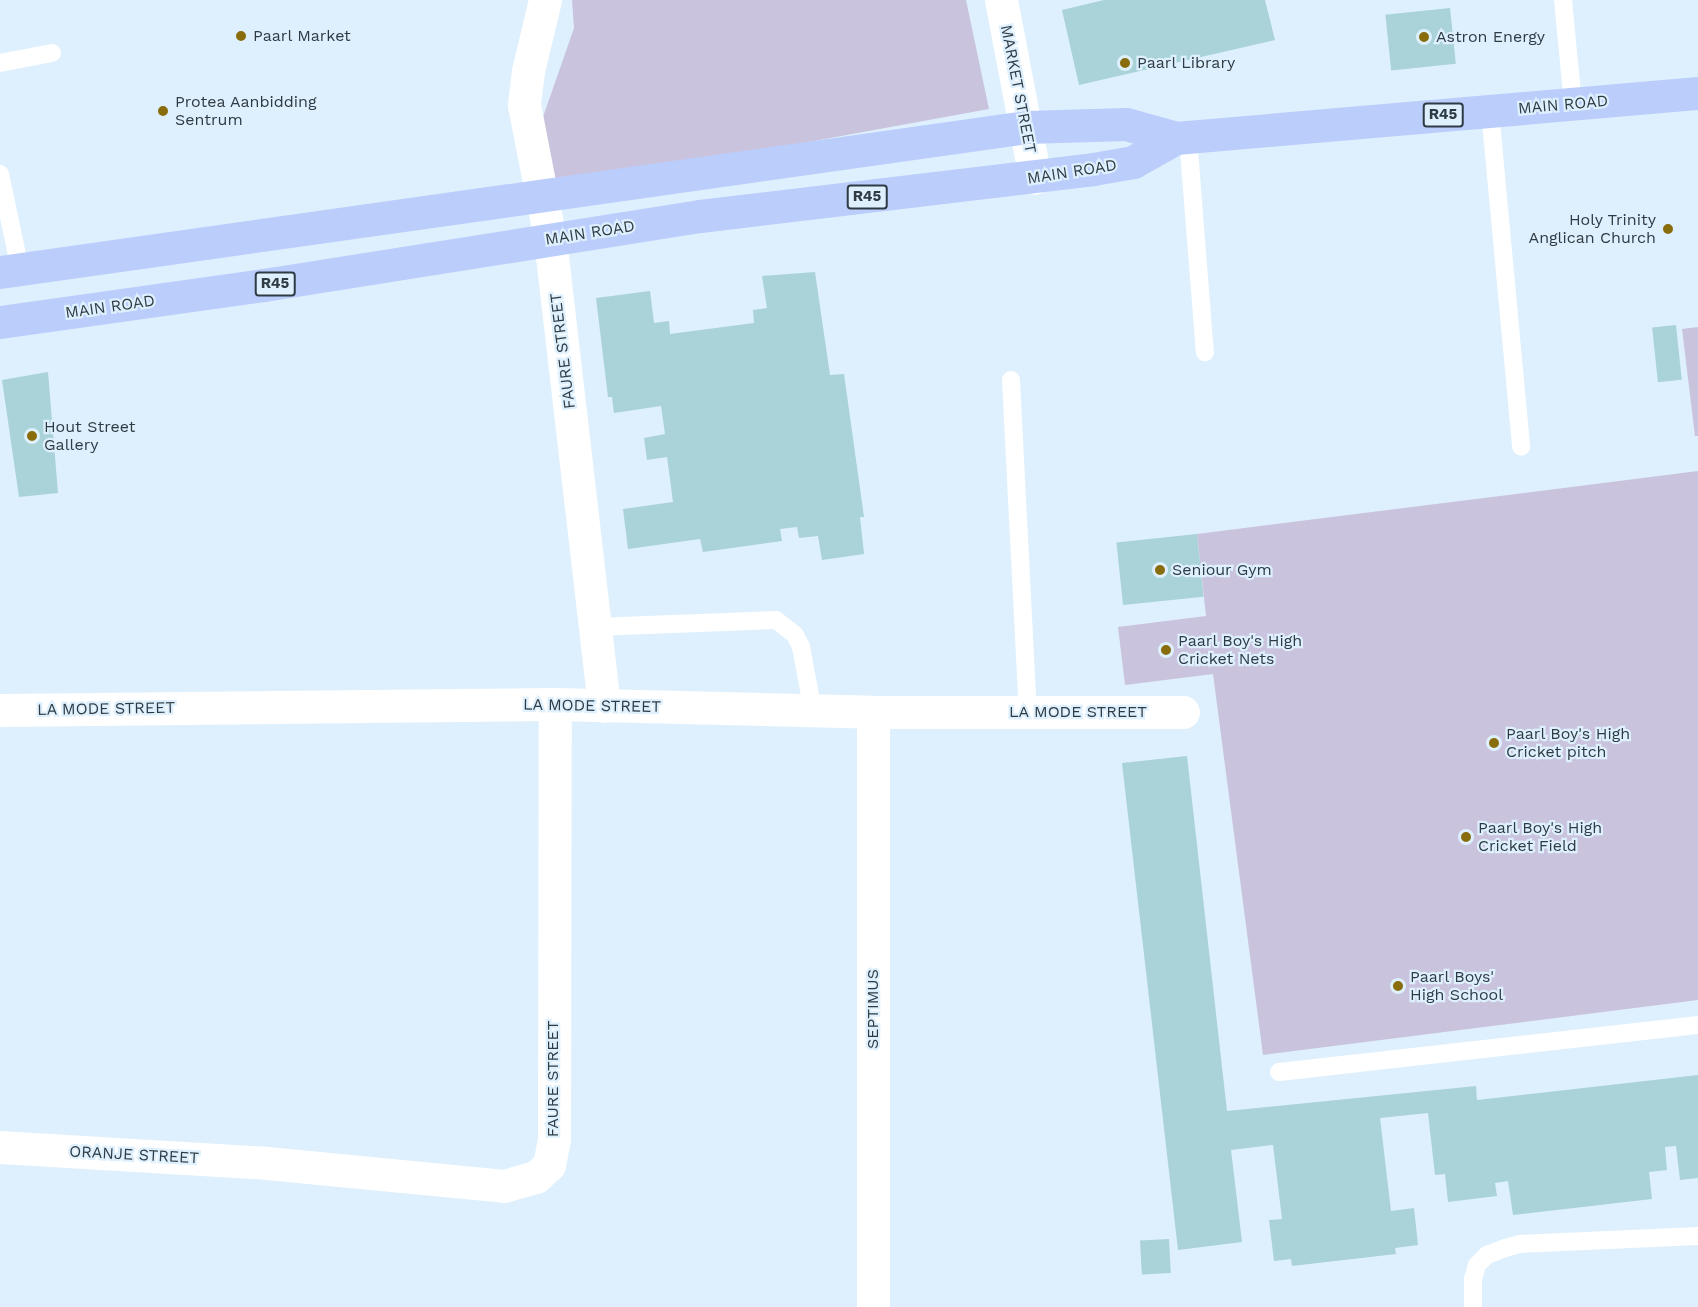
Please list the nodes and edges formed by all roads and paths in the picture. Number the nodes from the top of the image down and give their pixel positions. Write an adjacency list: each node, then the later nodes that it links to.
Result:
1 (545, 0): 13 (street, FAURE STREET)
2 (1001, 0): 9 (street, MARKET STREET)
3 (1563, 0): 7 (lane)
4 (52, 53): 5 (lane)
5 (0, 63)
6 (1698, 93): 7 (main road, MAIN ROAD / R45)
7 (1573, 104): 8 (main road, MAIN ROAD / R45)
8 (1490, 111): 10 (main road, MAIN ROAD / R45); 19 (lane)
9 (1026, 127): 10 (main road, MAIN ROAD / R45); 12 (street, MARKET STREET); 13 (main road, MAIN ROAD / R45)
10 (1182, 138): 12 (main road, MAIN ROAD / R45); 17 (lane)
11 (0, 174): 15 (lane)
12 (1035, 178): 14 (main road, MAIN ROAD / R45)
13 (543, 193): 14 (street, FAURE STREET); 15 (main road, MAIN ROAD / R45)
14 (550, 239): 16 (main road, MAIN ROAD / R45); 20 (street, FAURE STREET)
15 (10, 271)
16 (0, 322)
17 (1204, 352)
18 (1011, 380): 26 (lane)
19 (1521, 447)
20 (595, 627): 22 (street, FAURE STREET); 24 (lane)
21 (555, 704): 22 (street, LA MODE STREET); 23 (street, LA MODE STREET); 31 (street, FAURE STREET)
22 (604, 706): 24 (street, LA MODE STREET)
23 (0, 710)
24 (813, 711): 25 (street, LA MODE STREET)
25 (873, 712): 26 (street, LA MODE STREET); 33 (street, SEPTIMUS)
26 (1028, 712): 27 (street, LA MODE STREET)
27 (1183, 712)
28 (1698, 1025): 29 (lane)
29 (1279, 1072)
30 (0, 1147): 31 (street, ORANJE STREET)
31 (267, 1163)
32 (1698, 1236): 34 (lane)
33 (873, 1307)
34 (1473, 1307)

